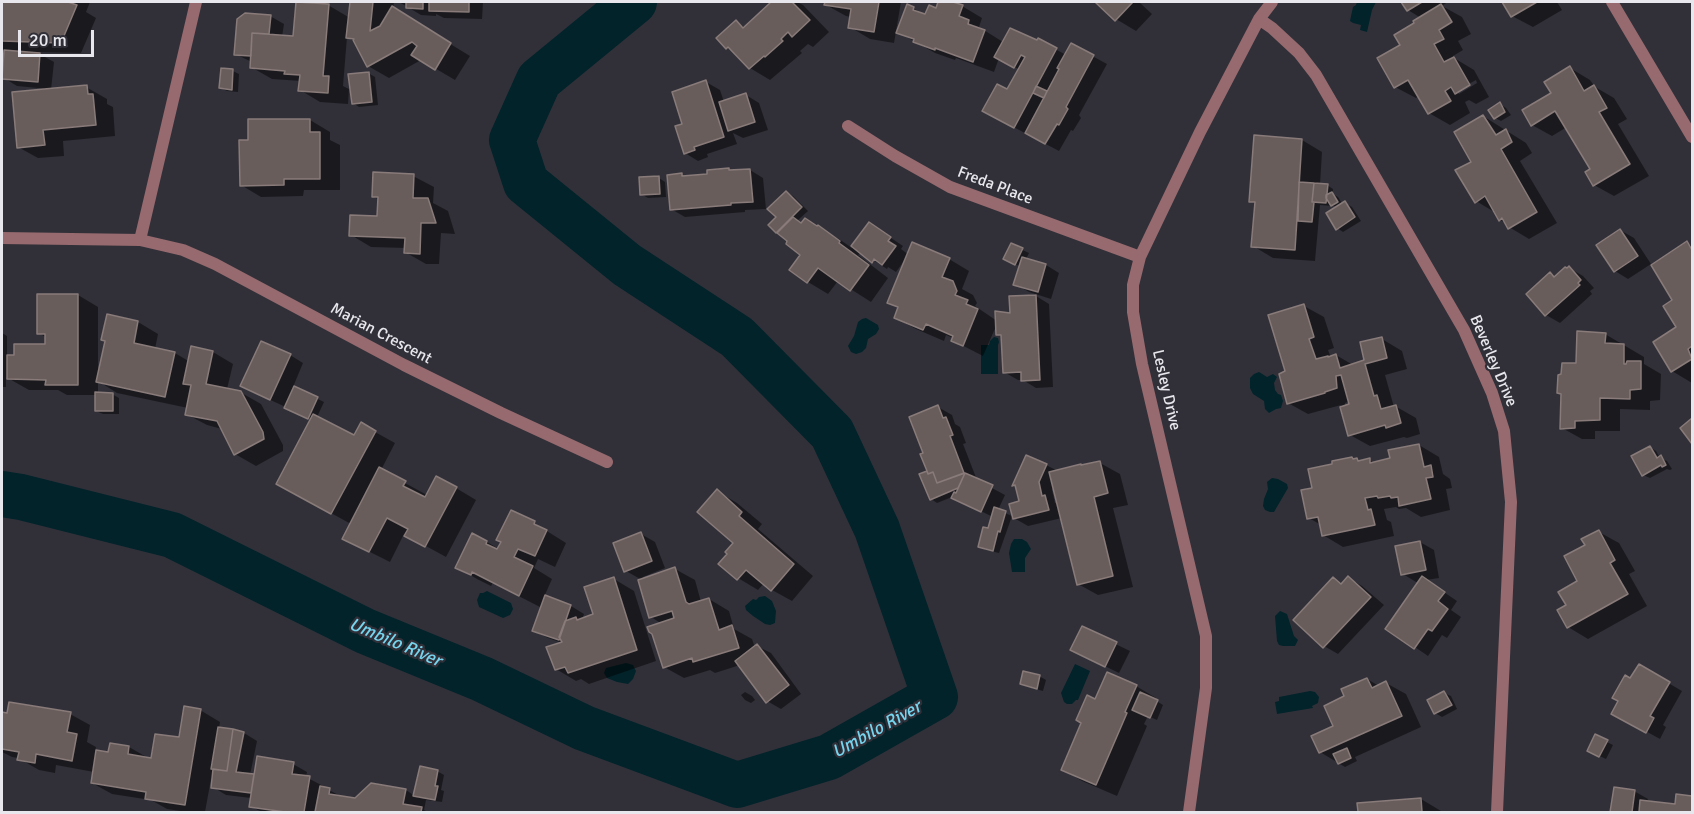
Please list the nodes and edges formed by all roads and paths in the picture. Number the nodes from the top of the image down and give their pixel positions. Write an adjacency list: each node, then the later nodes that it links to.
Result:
1 (196, 2): 8 (street)
2 (1272, 2): 4 (street, Lesley Drive)
3 (1612, 2): 6 (street)
4 (1259, 19): 9 (street, Lesley Drive); 12 (street, Beverley Drive)
5 (848, 126): 9 (street, Freda Place)
6 (1692, 137)
7 (2, 238): 8 (street, Marian Crescent)
8 (140, 240): 10 (street, Marian Crescent)
9 (1140, 257): 11 (street, Lesley Drive)
10 (607, 462)
11 (1189, 813)
12 (1497, 813)

